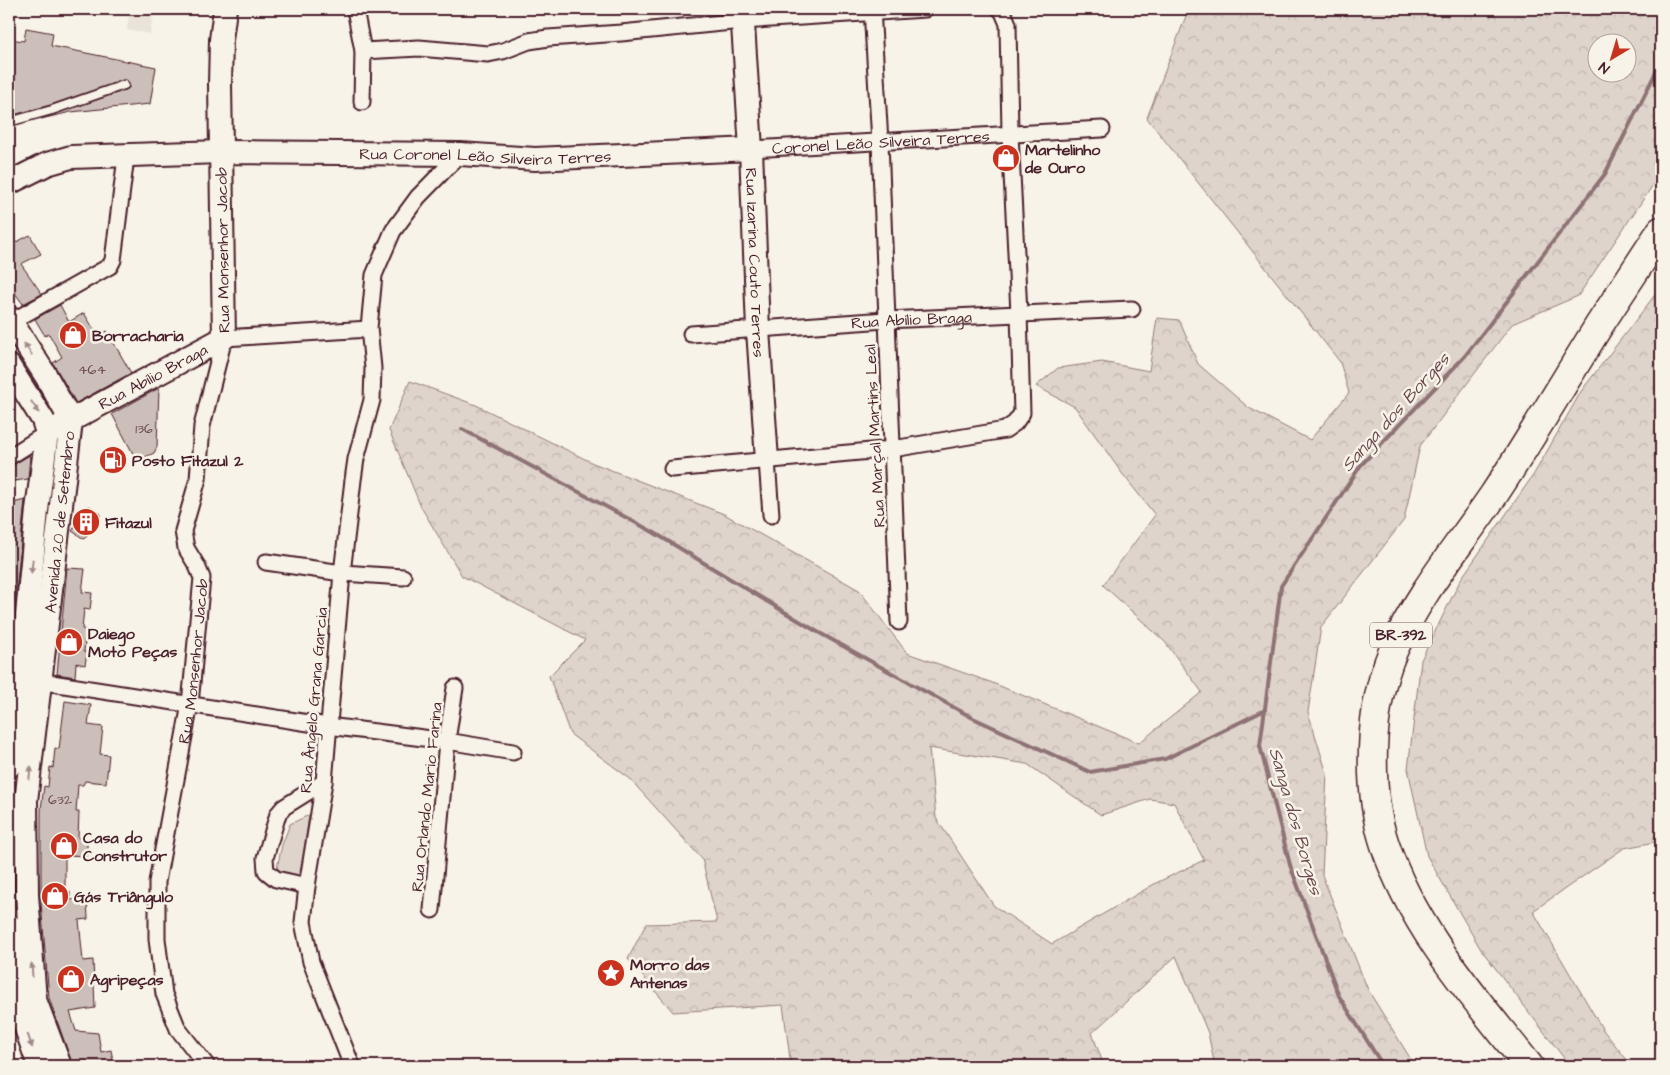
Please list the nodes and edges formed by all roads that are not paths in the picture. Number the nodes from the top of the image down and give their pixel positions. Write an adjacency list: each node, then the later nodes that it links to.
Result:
1 (225, 9): 15 (street, Rua Monsenhor Jacob)
2 (355, 9): 7 (street)
3 (924, 9): 4 (street)
4 (872, 10): 6 (street); 13 (street, Rua Marçal Martins Leal)
5 (1002, 10): 12 (street)
6 (742, 15): 7 (street); 14 (street, Rua Izarina Couto Terres)
7 (363, 51): 9 (street)
8 (124, 85): 10 (lane)
9 (362, 102)
10 (9, 122)
11 (1102, 129): 12 (street, Coronel Leão Silveira Terres)
12 (1010, 134): 13 (street, Coronel Leão Silveira Terres); 21 (street)
13 (880, 142): 14 (street, Coronel Leão Silveira Terres); 22 (street, Rua Marçal Martins Leal)
14 (750, 149): 16 (street, Rua Coronel Leão Silveira Terres); 25 (street, Rua Izarina Couto Terres)
15 (221, 152): 16 (street, Rua Coronel Leão Silveira Terres); 17 (street); 27 (street, Rua Monsenhor Jacob)
16 (460, 154): 24 (street, Rua Ângelo Grana Garcia)
17 (126, 156): 18 (street); 23 (street)
18 (9, 183)
19 (1661, 232): 59 (highway, BR-392)
20 (1132, 309): 21 (street, Rua Abílio Braga)
21 (1020, 313): 22 (street, Rua Abílio Braga); 31 (street)
22 (886, 320): 25 (street, Rua Abílio Braga); 31 (street, Rua Marçal Martins Leal)
23 (9, 321): 29 (street, Avenida 20 de Setembro, one-way to 23)
24 (369, 329): 27 (street, Rua Abílio Braga); 39 (street, Rua Ângelo Grana Garcia)
25 (758, 330): 26 (street, Rua Abílio Braga); 33 (street, Rua Izarina Couto Terres)
26 (691, 334)
27 (224, 338): 29 (street, Rua Abílio Braga); 44 (street, Rua Monsenhor Jacob)
28 (9, 366): 30 (street, Avenida 20 de Setembro, one-way to 30)
29 (70, 421): 30 (street, Rua Abílio Braga); 36 (street, Avenida 20 de Setembro)
30 (47, 432): 32 (street, Rua Abílio Braga); 35 (street, Avenida 20 de Setembro)
31 (893, 449): 33 (street); 41 (street, Rua Marçal Martins Leal)
32 (9, 457)
33 (767, 460): 34 (street); 37 (street, Rua Izarina Couto Terres)
34 (672, 468)
35 (37, 510): 36 (street); 42 (street, Avenida 20 de Setembro, one-way to 42)
36 (61, 511): 42 (street, Avenida 20 de Setembro)
37 (771, 515)
38 (266, 562): 39 (street)
39 (342, 573): 40 (street); 45 (street, Rua Ângelo Grana Garcia)
40 (403, 577)
41 (899, 622)
42 (31, 680): 44 (street); 48 (street, Avenida 20 de Setembro); 50 (street, Avenida 20 de Setembro, one-way to 42)
43 (455, 688): 46 (street, Rua Orlando Mario Farina)
44 (190, 704): 45 (street); 57 (street, Rua Monsenhor Jacob)
45 (328, 726): 46 (street); 49 (street, Rua Ângelo Grana Garcia)
46 (447, 740): 47 (street); 52 (street, Rua Orlando Mario Farina)
47 (513, 752)
48 (9, 766)
49 (324, 782): 51 (street, Rua Ângelo Grana Garcia); 51 (street)
50 (18, 801): 54 (street, Avenida 20 de Setembro, one-way to 50)
51 (307, 886): 58 (street, Rua Ângelo Grana Garcia)
52 (432, 910)
53 (9, 925): 54 (street, Avenida 20 de Setembro)
54 (26, 1003): 55 (street, Avenida 20 de Setembro, one-way to 55); 56 (street, Avenida 20 de Setembro)
55 (39, 1066)
56 (60, 1066)
57 (207, 1066)
58 (352, 1066)
59 (1529, 1066)

